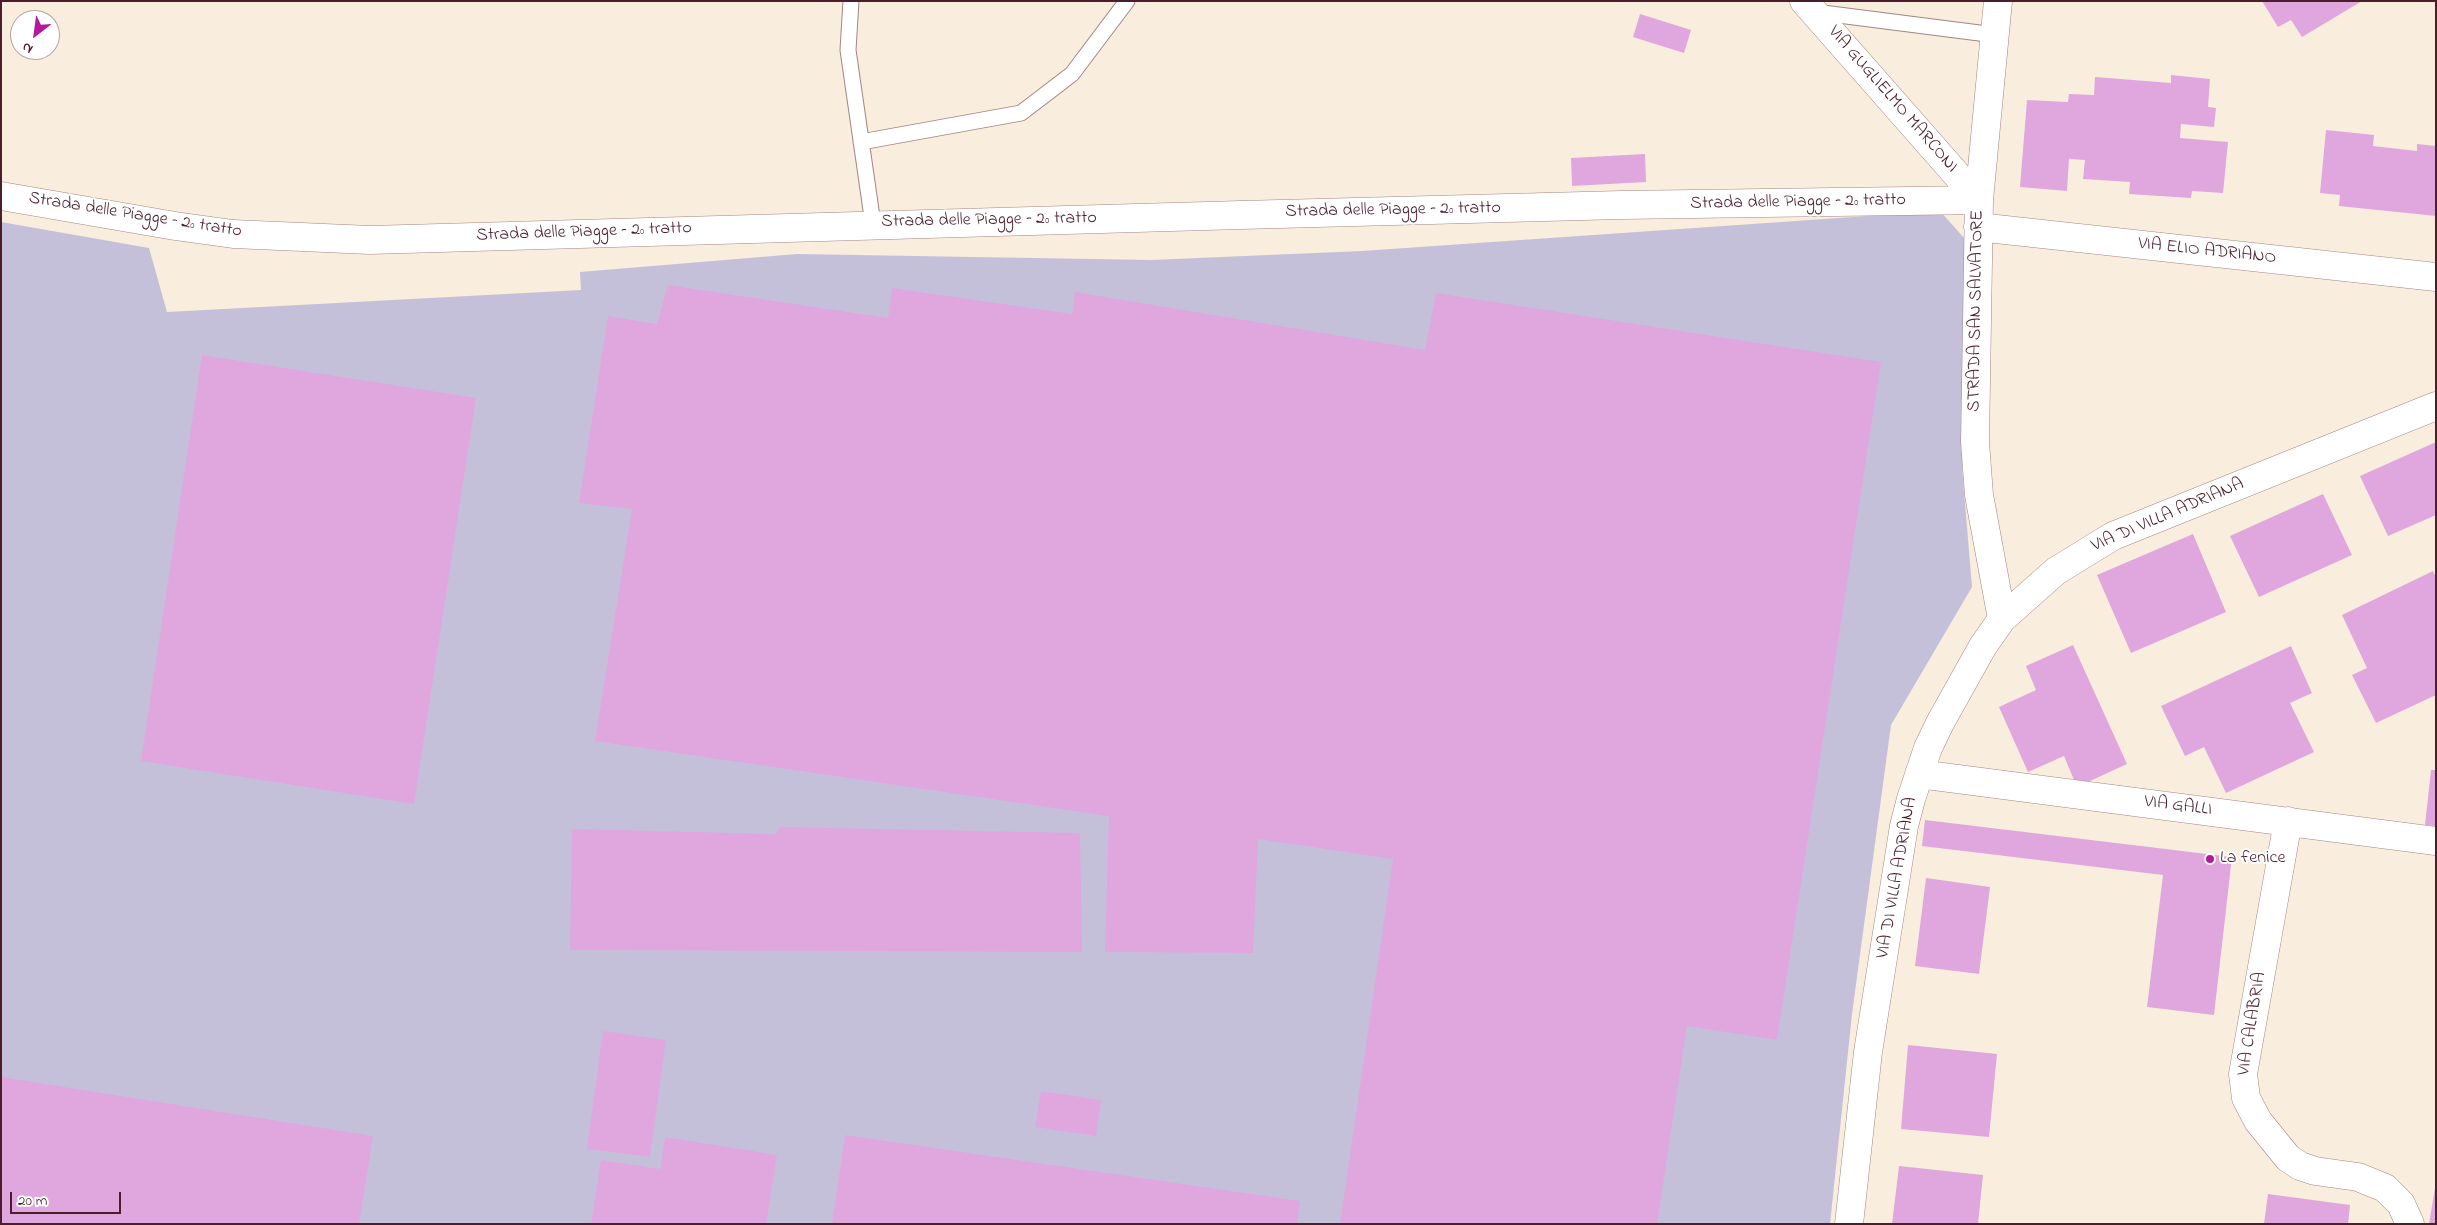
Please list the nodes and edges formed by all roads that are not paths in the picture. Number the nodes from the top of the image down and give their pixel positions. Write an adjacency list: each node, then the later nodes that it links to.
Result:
1 (851, 1): 6 (lane)
2 (1127, 1): 6 (lane)
3 (1998, 1): 5 (street, STRADA SAN SALVATORE)
4 (1809, 7): 5 (lane); 8 (street, VIA GUGLIELMO MARCONI)
5 (1995, 35): 8 (street, STRADA SAN SALVATORE)
6 (861, 142): 9 (lane)
7 (1, 196): 9 (street, Strada delle Piagge – 2º tratto)
8 (1979, 200): 9 (street, Strada delle Piagge – 2º tratto); 10 (street, STRADA SAN SALVATORE)
9 (873, 224)
10 (1978, 226): 11 (street, VIA ELIO ADRIANO); 13 (street, STRADA SAN SALVATORE)
11 (2436, 277)
12 (2436, 406): 13 (street, VIA DI VILLA ADRIANA)
13 (2002, 619): 14 (street, VIA DI VILLA ADRIANA)
14 (1919, 774): 15 (street, VIA GALLI); 17 (street, VIA DI VILLA ADRIANA)
15 (2288, 821): 16 (street, VIA GALLI); 18 (street, VIA CALABRIA)
16 (2436, 841)
17 (1849, 1224)
18 (2410, 1224)

